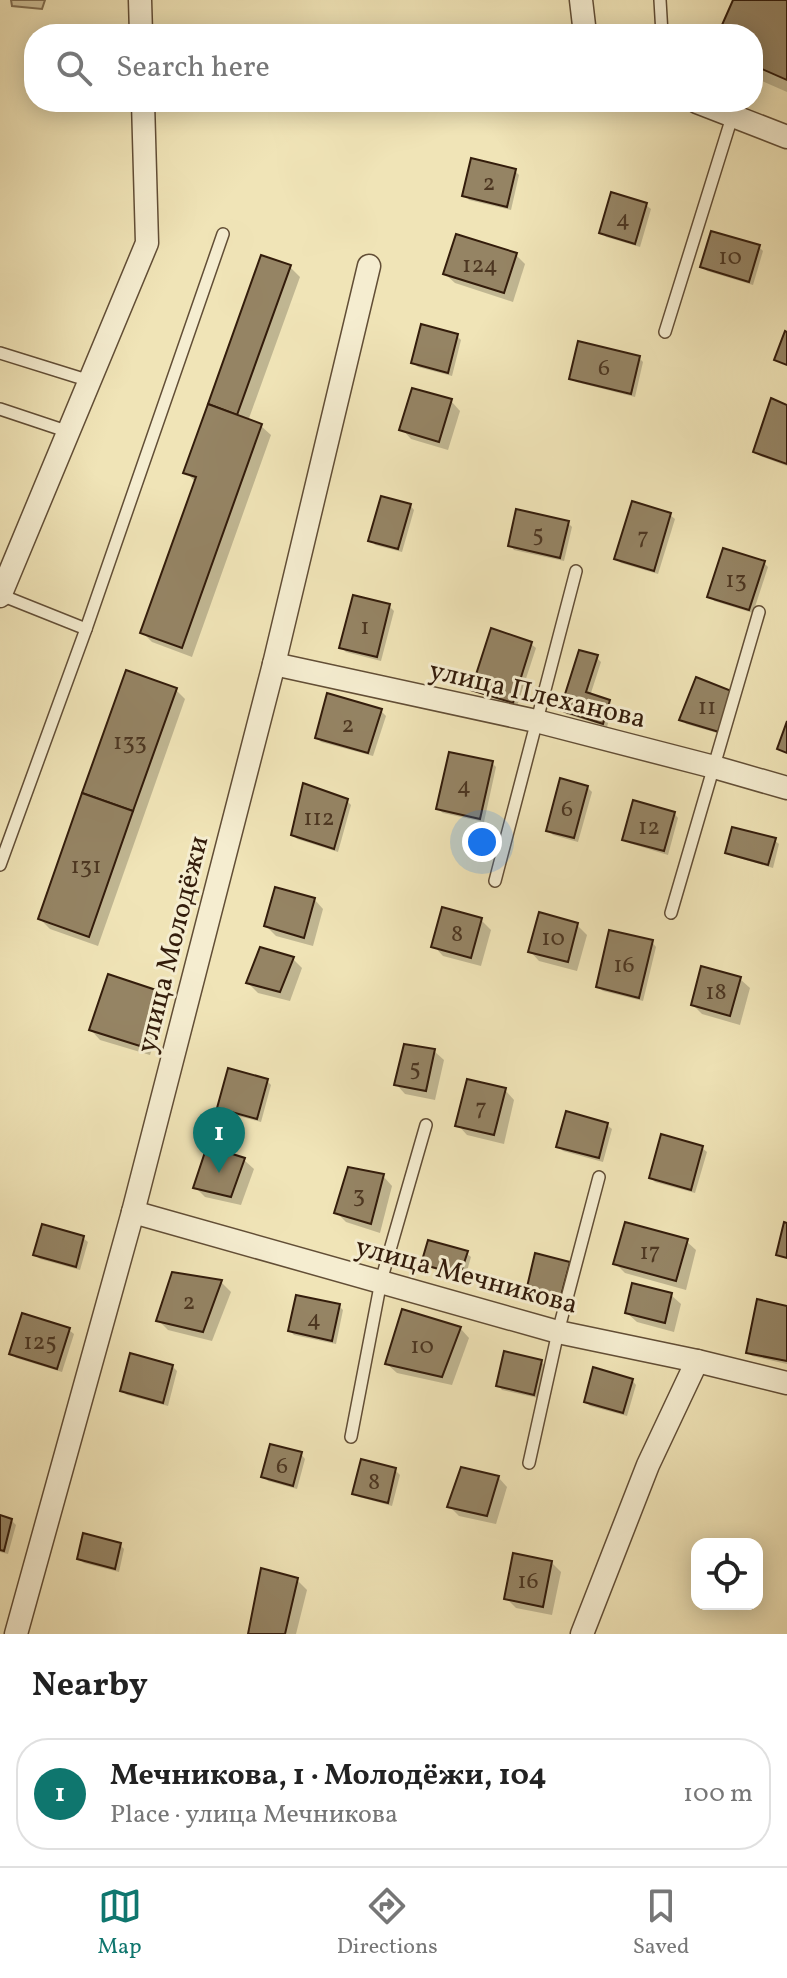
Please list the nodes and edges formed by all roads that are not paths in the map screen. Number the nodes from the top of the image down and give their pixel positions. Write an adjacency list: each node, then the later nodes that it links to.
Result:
1 (140, 0): 4 (street)
2 (581, 0): 5 (street)
3 (660, 0): 6 (lane)
4 (141, 24)
5 (584, 24)
6 (661, 24)
7 (143, 112): 15 (street)
8 (720, 112): 9 (street)
9 (732, 117): 10 (street); 13 (lane)
10 (787, 137)
11 (223, 234): 21 (lane)
12 (369, 266): 22 (street, улица Молодёжи)
13 (665, 332)
14 (0, 353): 15 (lane)
15 (90, 381): 17 (street)
16 (0, 409): 17 (lane)
17 (69, 432): 19 (street)
18 (576, 571): 23 (lane)
19 (0, 596): 21 (lane)
20 (759, 612): 24 (lane)
21 (86, 629): 26 (lane)
22 (274, 664): 23 (street, улица Плеханова); 31 (street, улица Молодёжи)
23 (536, 721): 24 (street, улица Плеханова); 27 (lane)
24 (714, 767): 25 (street, улица Плеханова); 28 (lane)
25 (787, 788)
26 (0, 865)
27 (495, 881)
28 (671, 913)
29 (426, 1125): 32 (lane)
30 (599, 1177): 33 (lane)
31 (133, 1212): 32 (street, улица Мечникова); 38 (street, улица Молодёжи)
32 (381, 1281): 33 (street, улица Мечникова); 36 (lane)
33 (558, 1332): 34 (street, улица Мечникова); 37 (lane)
34 (697, 1361): 35 (street, улица Мечникова); 39 (street)
35 (787, 1383)
36 (351, 1437)
37 (529, 1463)
38 (16, 1634)
39 (582, 1634)

